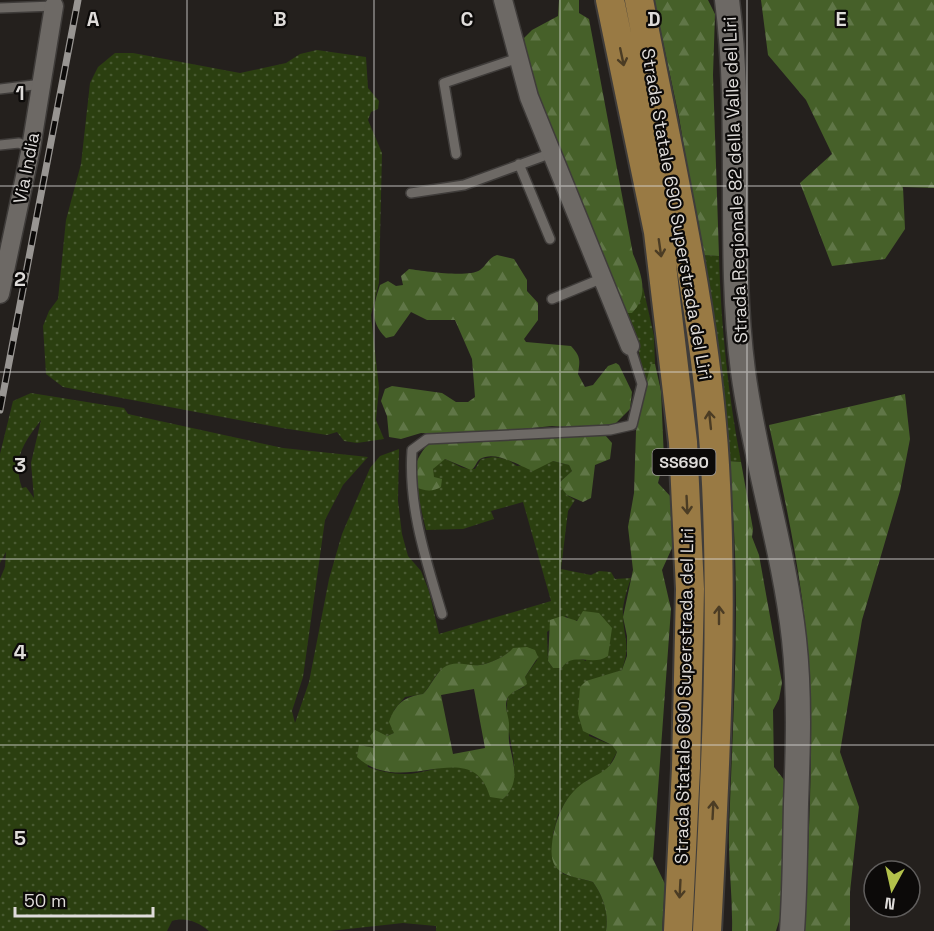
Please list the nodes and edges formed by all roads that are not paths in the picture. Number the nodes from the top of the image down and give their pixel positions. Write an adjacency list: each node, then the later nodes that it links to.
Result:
1 (503, 0): 7 (street)
2 (610, 0): 23 (highway, Strada Statale 690 Superstrada del Liri / SS690, one-way to 23)
3 (639, 0): 24 (highway, Strada Statale 690 Superstrada del Liri / SS690, one-way to 3)
4 (727, 0): 25 (main road, Strada Regionale 82 della Valle del Liri)
5 (54, 6): 6 (lane); 8 (street, Via India)
6 (0, 8)
7 (518, 58): 12 (lane); 13 (street)
8 (42, 84): 9 (lane); 11 (street, Via India)
9 (0, 89)
10 (0, 145): 11 (lane)
11 (32, 148): 16 (street, Via India)
12 (456, 153)
13 (552, 153): 14 (lane); 18 (street)
14 (519, 164): 15 (lane); 17 (lane)
15 (411, 193)
16 (7, 235): 19 (street, Via India)
17 (550, 239)
18 (603, 278): 20 (lane); 21 (street)
19 (0, 294)
20 (552, 299)
21 (630, 346): 22 (lane)
22 (442, 614)
23 (678, 931)
24 (707, 931)
25 (792, 931)

